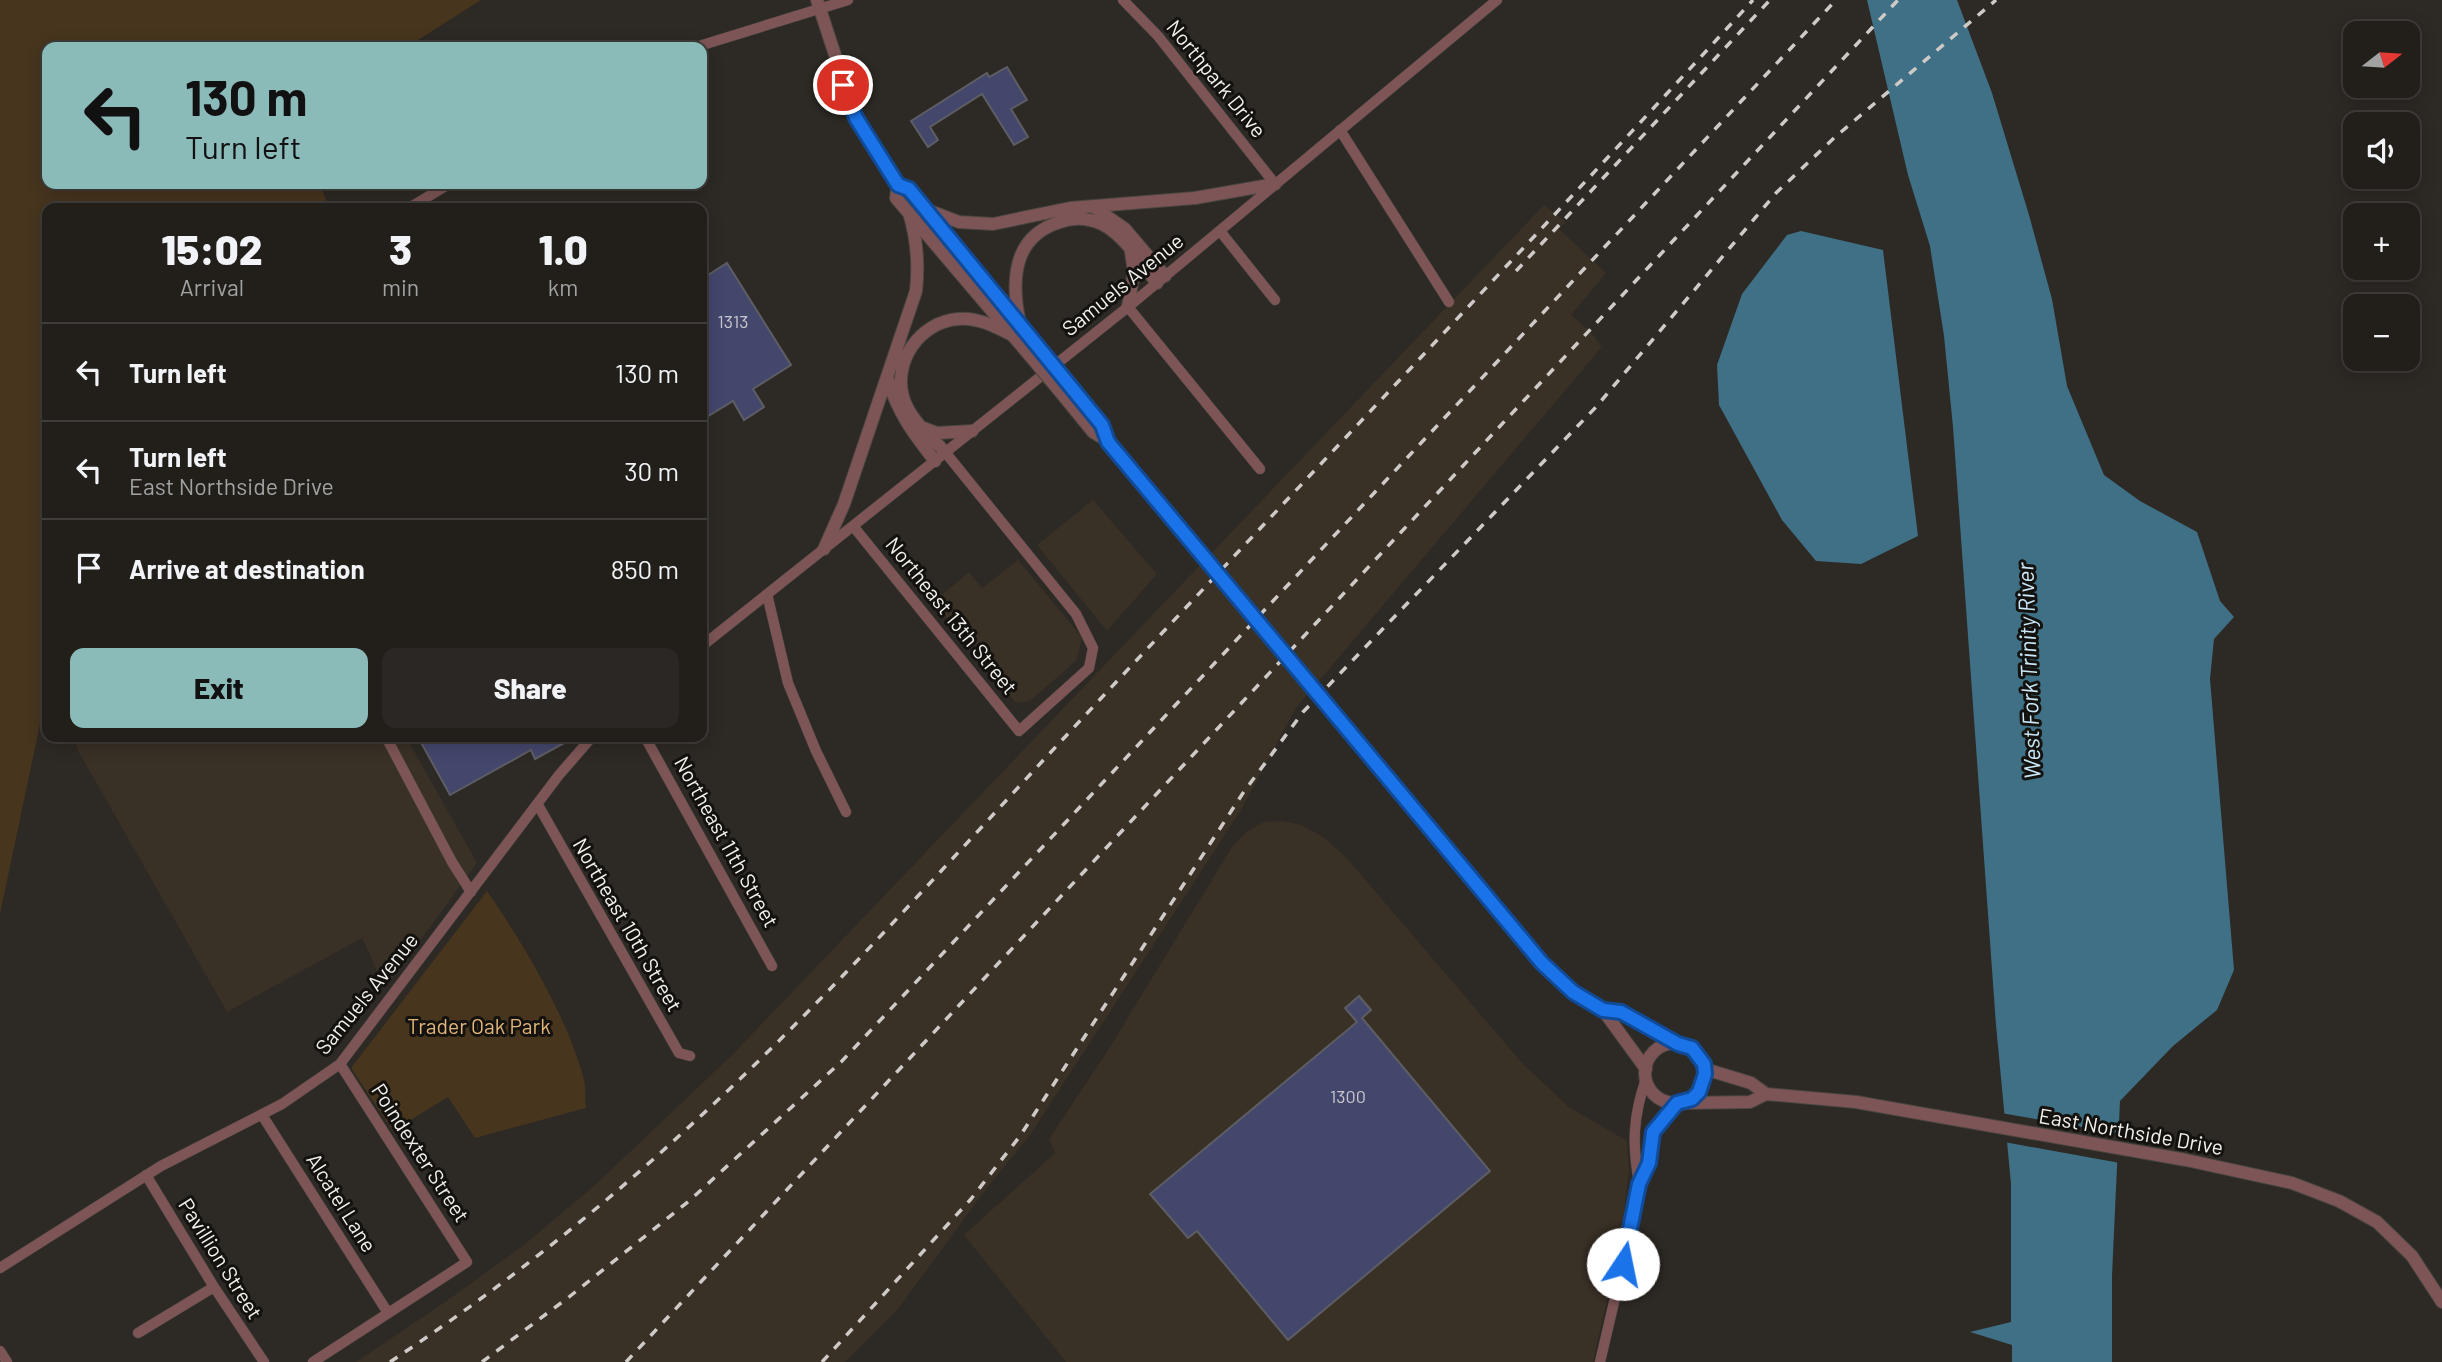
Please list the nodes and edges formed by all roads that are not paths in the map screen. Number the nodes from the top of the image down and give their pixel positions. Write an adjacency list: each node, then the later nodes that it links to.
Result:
1 (848, 0): 4 (street)
2 (1123, 0): 7 (street, Northpark Drive)
3 (1497, 0): 6 (street, Samuels Avenue)
4 (818, 4): 5 (street); 8 (street)
5 (707, 43)
6 (1340, 130): 7 (street, Samuels Avenue); 18 (street)
7 (1275, 184): 12 (street); 14 (street, Samuels Avenue)
8 (898, 185): 11 (street); 13 (street)
9 (441, 189): 10 (street)
10 (417, 203)
11 (923, 208): 12 (street); 20 (street)
12 (1095, 208): 16 (street)
13 (909, 213): 21 (street); 23 (street)
14 (1220, 231): 16 (street, Samuels Avenue); 17 (street)
15 (1131, 251): 16 (street); 19 (street); 20 (street)
16 (1161, 280): 19 (street, Samuels Avenue)
17 (1275, 300)
18 (1449, 302)
19 (1128, 307): 25 (street, Samuels Avenue); 27 (street)
20 (1020, 323): 22 (street)
21 (1014, 336): 22 (street); 24 (street)
22 (1030, 345): 39 (street, bridge)
23 (888, 379): 26 (street); 29 (street)
24 (921, 427): 25 (street); 26 (street)
25 (972, 431): 26 (street, Samuels Avenue)
26 (940, 456): 28 (street, Samuels Avenue); 28 (street, Northeast 13th Street)
27 (1260, 469)
28 (853, 526): 29 (street, Samuels Avenue)
29 (824, 549): 30 (street, Samuels Avenue)
30 (767, 594): 31 (street, Samuels Avenue); 36 (street)
31 (707, 642)
32 (389, 742): 37 (street)
33 (588, 742): 35 (street, Samuels Avenue)
34 (648, 742): 38 (street, Northeast 11th Street)
35 (538, 805): 37 (street, Samuels Avenue); 41 (street, Northeast 10th Street)
36 (846, 812)
37 (471, 892): 42 (street, Samuels Avenue)
38 (772, 966)
39 (1603, 1010): 40 (street); 44 (street)
40 (1678, 1044): 43 (street); 44 (street)
41 (690, 1056)
42 (340, 1064): 47 (street, Samuels Avenue); 53 (street, Poindexter Street)
43 (1704, 1069): 45 (street, East Northside Drive); 46 (street)
44 (1646, 1074): 46 (street); 49 (street)
45 (1766, 1094): 46 (street, East Northside Drive); 52 (street, East Northside Drive)
46 (1680, 1103): 49 (street)
47 (262, 1115): 48 (street, Samuels Avenue); 53 (street, Alcatel Lane)
48 (146, 1175): 50 (street, Samuels Avenue); 51 (street, Pavillion Street)
49 (1639, 1184): 59 (street)
50 (0, 1268)
51 (214, 1287): 54 (street); 57 (street, Pavillion Street)
52 (2442, 1302)
53 (388, 1313): 58 (street)
54 (138, 1334)
55 (0, 1351): 56 (street)
56 (7, 1362)
57 (264, 1362)
58 (313, 1362)
59 (1600, 1362)

